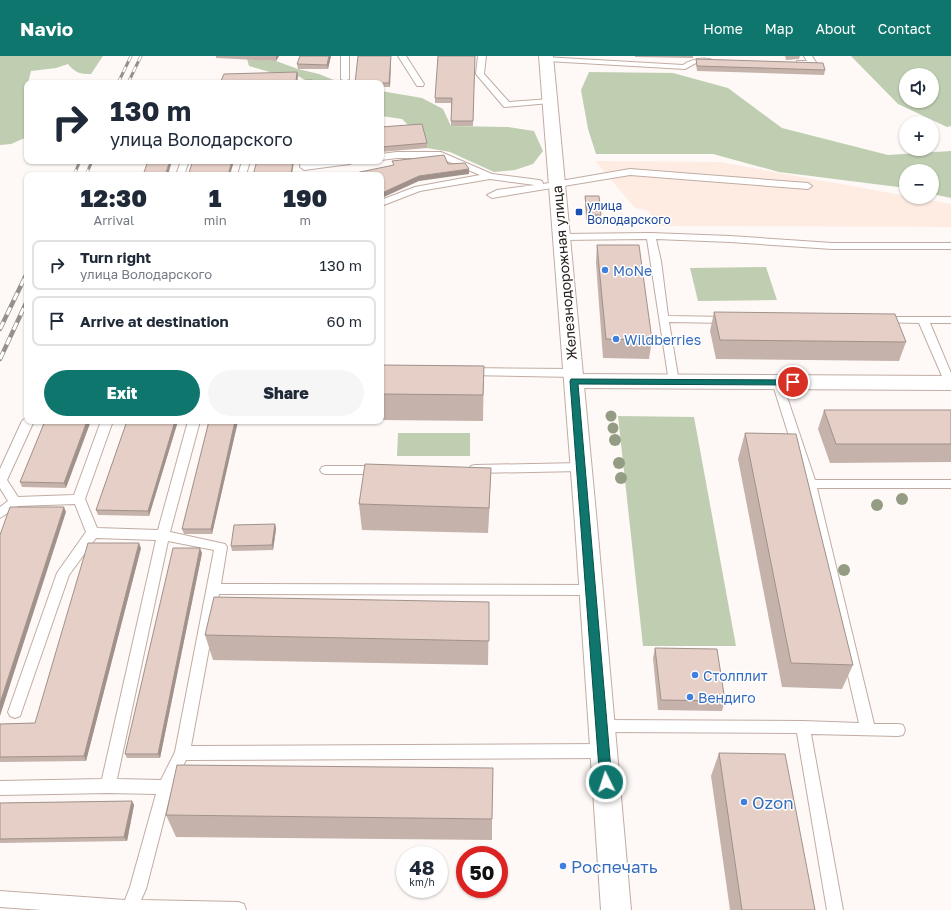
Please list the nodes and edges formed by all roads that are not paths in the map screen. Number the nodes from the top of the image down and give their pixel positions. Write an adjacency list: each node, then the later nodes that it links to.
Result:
1 (345, 56): 8 (lane)
2 (402, 56): 9 (lane)
3 (482, 56): 10 (lane)
4 (808, 56): 7 (lane)
5 (547, 58): 6 (lane); 10 (main road, Железнодорожная улица)
6 (713, 59)
7 (790, 63)
8 (345, 79)
9 (420, 84)
10 (550, 101): 15 (main road, Железнодорожная улица)
11 (384, 157): 14 (lane)
12 (304, 164): 13 (lane)
13 (327, 164)
14 (490, 176): 15 (lane); 18 (lane)
15 (556, 185): 16 (lane); 17 (lane); 20 (main road, Железнодорожная улица)
16 (808, 186)
17 (492, 195)
18 (384, 202)
19 (651, 236): 20 (lane); 21 (lane); 22 (lane)
20 (561, 237): 28 (main road, Железнодорожная улица)
21 (951, 246)
22 (663, 319): 23 (lane); 29 (lane)
23 (742, 320)
24 (868, 320): 25 (lane)
25 (923, 320): 26 (lane); 31 (lane)
26 (951, 320)
27 (458, 372): 28 (lane)
28 (574, 377): 29 (main road); 35 (main road, Железнодорожная улица)
29 (674, 382): 30 (main road)
30 (777, 382): 31 (main road); 39 (lane)
31 (951, 383)
32 (27, 424): 42 (lane)
33 (106, 424): 41 (lane)
34 (193, 424): 45 (lane)
35 (581, 468): 36 (lane); 47 (main road, Железнодорожная улица)
36 (462, 469)
37 (326, 470): 38 (lane)
38 (390, 470)
39 (810, 484): 40 (lane); 50 (lane)
40 (951, 484)
41 (79, 498): 42 (lane); 44 (lane)
42 (15, 502): 43 (lane)
43 (0, 513)
44 (93, 533): 45 (lane); 48 (lane)
45 (163, 535): 46 (lane); 54 (lane)
46 (212, 589): 47 (lane); 53 (lane)
47 (591, 590): 52 (main road, Железнодорожная улица)
48 (15, 712)
49 (803, 727): 50 (lane); 52 (lane); 61 (lane)
50 (868, 730): 51 (lane)
51 (898, 730)
52 (603, 738): 53 (lane); 60 (main road, Железнодорожная улица)
53 (182, 753): 55 (lane)
54 (108, 786): 55 (lane); 56 (lane)
55 (165, 787): 58 (lane)
56 (0, 788)
57 (0, 899): 58 (lane)
58 (129, 908): 59 (lane)
59 (238, 910)
60 (616, 910)
61 (835, 910)

